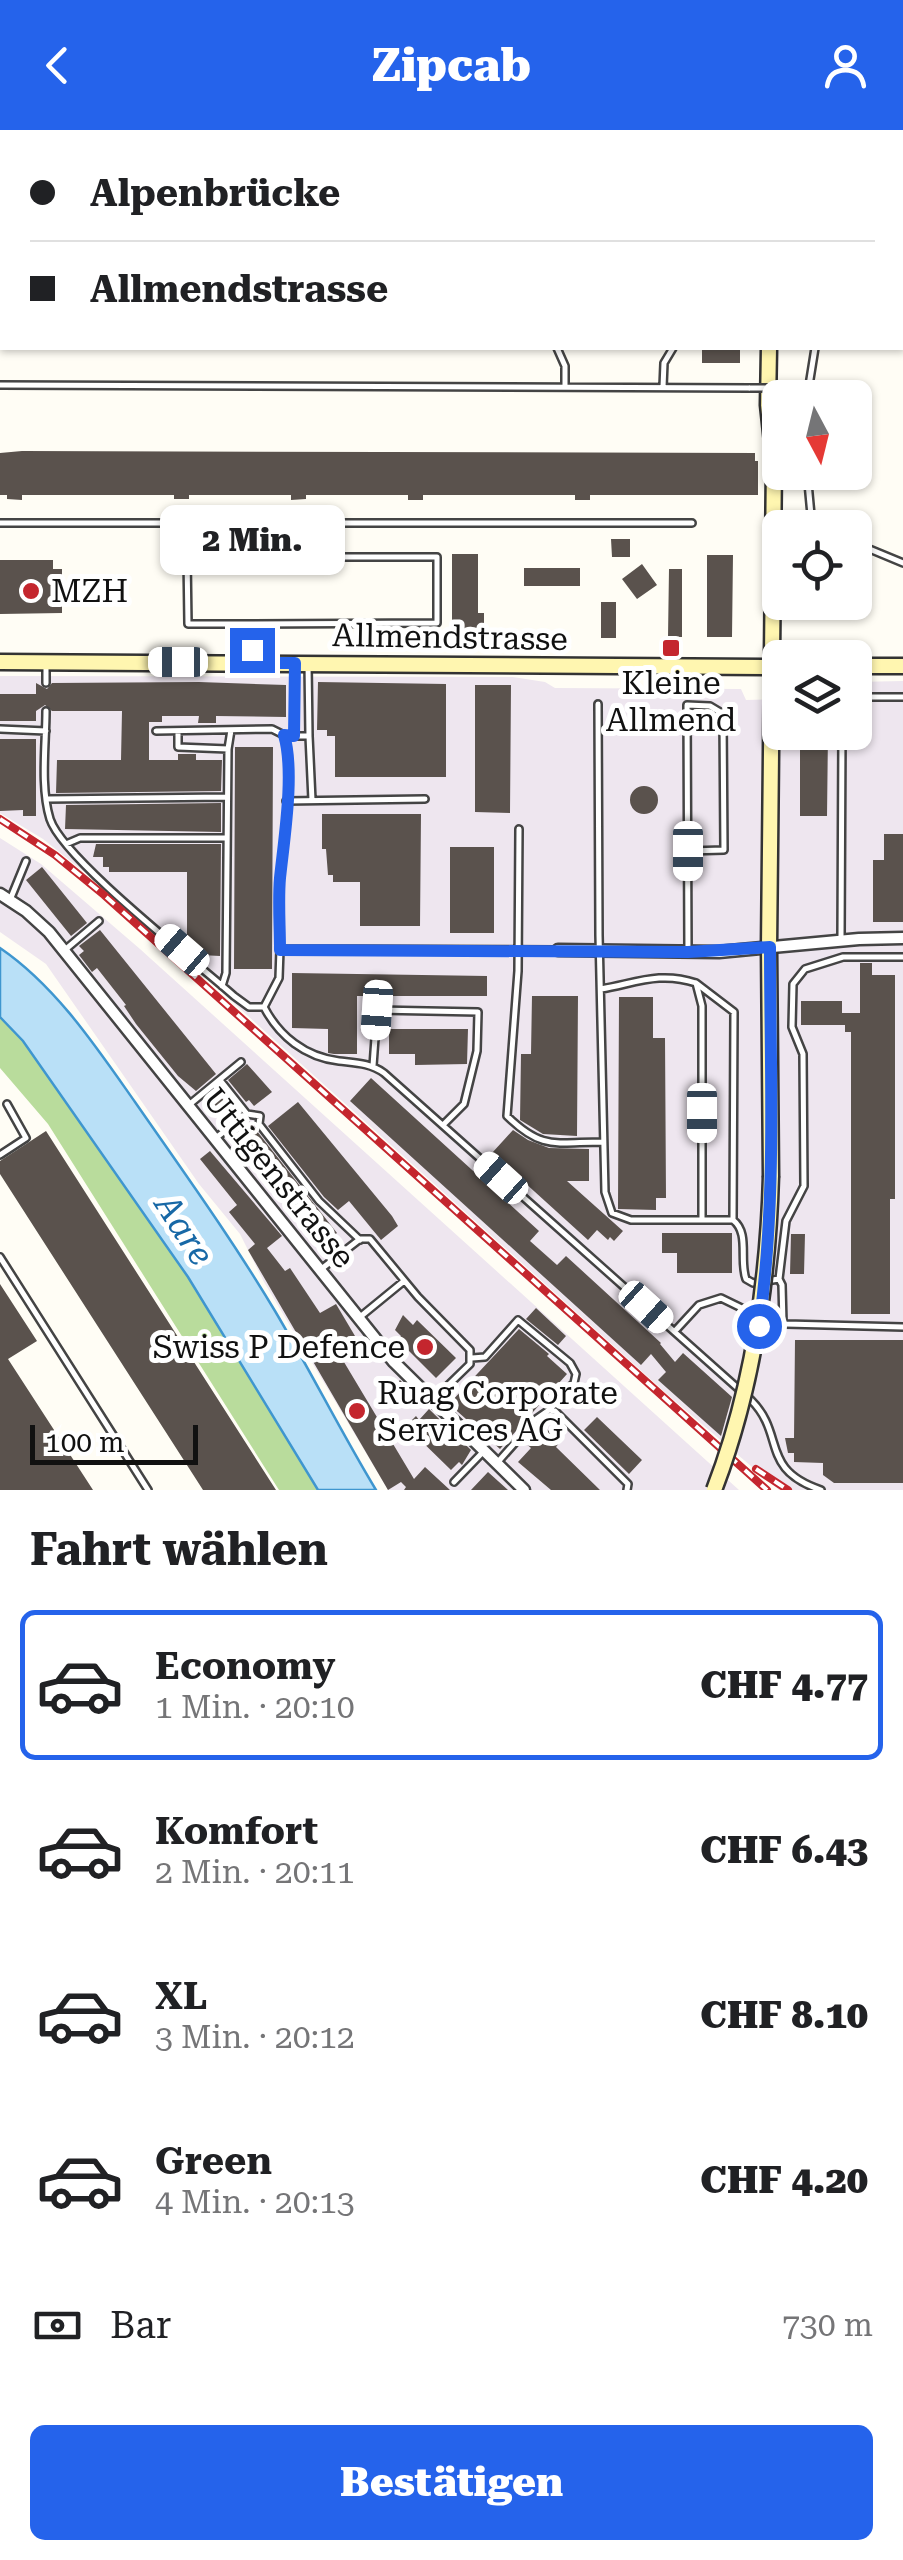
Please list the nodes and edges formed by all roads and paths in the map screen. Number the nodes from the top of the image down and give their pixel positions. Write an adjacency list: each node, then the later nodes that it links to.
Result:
1 (558, 350): 7 (lane)
2 (672, 350): 8 (lane)
3 (768, 350): 15 (main road)
4 (816, 350): 5 (lane)
5 (809, 380)
6 (0, 384): 7 (lane)
7 (565, 386): 8 (lane)
8 (663, 387): 9 (lane, bridge)
9 (762, 388)
10 (0, 523): 11 (lane)
11 (692, 523)
12 (872, 550): 13 (lane)
13 (903, 563)
14 (252, 624): 14 (lane); 18 (lane)
15 (776, 640)
16 (0, 662): 17 (main road, Allmendstrasse)
17 (46, 662): 18 (main road, Allmendstrasse); 23 (lane)
18 (252, 663): 19 (main road, Allmendstrasse)
19 (301, 663): 22 (main road, Allmendstrasse); 34 (lane); 35 (lane)
20 (872, 666): 21 (main road)
21 (903, 666)
22 (762, 667)
23 (46, 683)
24 (872, 697): 25 (lane)
25 (903, 697)
26 (598, 704): 58 (lane)
27 (46, 710): 29 (lane)
28 (0, 729): 29 (lane)
29 (46, 730): 39 (lane)
30 (231, 730): 32 (lane); 33 (lane); 36 (lane)
31 (156, 731): 32 (lane)
32 (178, 732): 36 (lane)
33 (284, 735): 34 (lane); 43 (lane)
34 (294, 736): 35 (lane)
35 (309, 736): 42 (lane)
36 (228, 748): 40 (lane)
37 (771, 750): 53 (main road)
38 (842, 750): 52 (lane)
39 (47, 798): 40 (lane); 46 (lane)
40 (227, 798): 45 (lane)
41 (425, 798): 42 (lane)
42 (312, 800): 43 (lane)
43 (286, 802): 54 (lane)
44 (519, 829): 55 (lane)
45 (227, 838): 46 (lane); 62 (lane)
46 (65, 845): 62 (lane)
47 (688, 851): 47 (lane); 59 (lane)
48 (26, 861): 49 (lane)
49 (5, 897): 57 (street, Uttigenstrasse)
50 (99, 921): 57 (lane)
51 (903, 938): 52 (street)
52 (841, 942): 53 (street)
53 (770, 947): 59 (street); 95 (main road, bridge)
54 (280, 950): 55 (lane); 64 (lane)
55 (518, 950): 56 (lane); 73 (lane)
56 (558, 950): 58 (street)
57 (64, 951): 69 (street, Uttigenstrasse)
58 (600, 951): 59 (street); 63 (lane)
59 (688, 952)
60 (903, 958): 80 (lane)
61 (696, 983): 63 (lane); 75 (lane); 76 (lane)
62 (222, 986): 64 (lane)
63 (601, 988): 73 (lane)
64 (264, 1007): 66 (lane)
65 (241, 1062): 67 (lane)
66 (374, 1066): 71 (lane); 71 (lane)
67 (220, 1080): 69 (lane); 70 (lane)
68 (7, 1104): 74 (lane)
69 (188, 1106): 72 (street, Uttigenstrasse)
70 (247, 1114): 72 (lane); 77 (lane)
71 (442, 1126): 85 (lane)
72 (214, 1138): 79 (street, Uttigenstrasse)
73 (604, 1142): 75 (lane)
74 (0, 1156)
75 (702, 1219): 76 (lane)
76 (733, 1220): 80 (lane)
77 (360, 1240): 79 (lane); 81 (lane)
78 (0, 1257): 92 (lane)
79 (320, 1270): 82 (street, Uttigenstrasse)
80 (780, 1279): 83 (lane)
81 (404, 1280): 82 (lane); 86 (lane)
82 (359, 1318): 87 (street, Uttigenstrasse)
83 (783, 1323): 84 (lane); 85 (lane)
84 (903, 1326)
85 (674, 1332): 96 (lane)
86 (472, 1358): 87 (lane); 88 (lane)
87 (433, 1400): 89 (street, Uttigenstrasse)
88 (549, 1410): 90 (lane); 94 (lane)
89 (484, 1450): 90 (street, Uttigenstrasse); 91 (lane)
90 (497, 1464): 93 (street, Uttigenstrasse)
91 (454, 1482)
92 (148, 1490)
93 (524, 1490)
94 (628, 1490)
95 (714, 1490)
96 (821, 1490)

